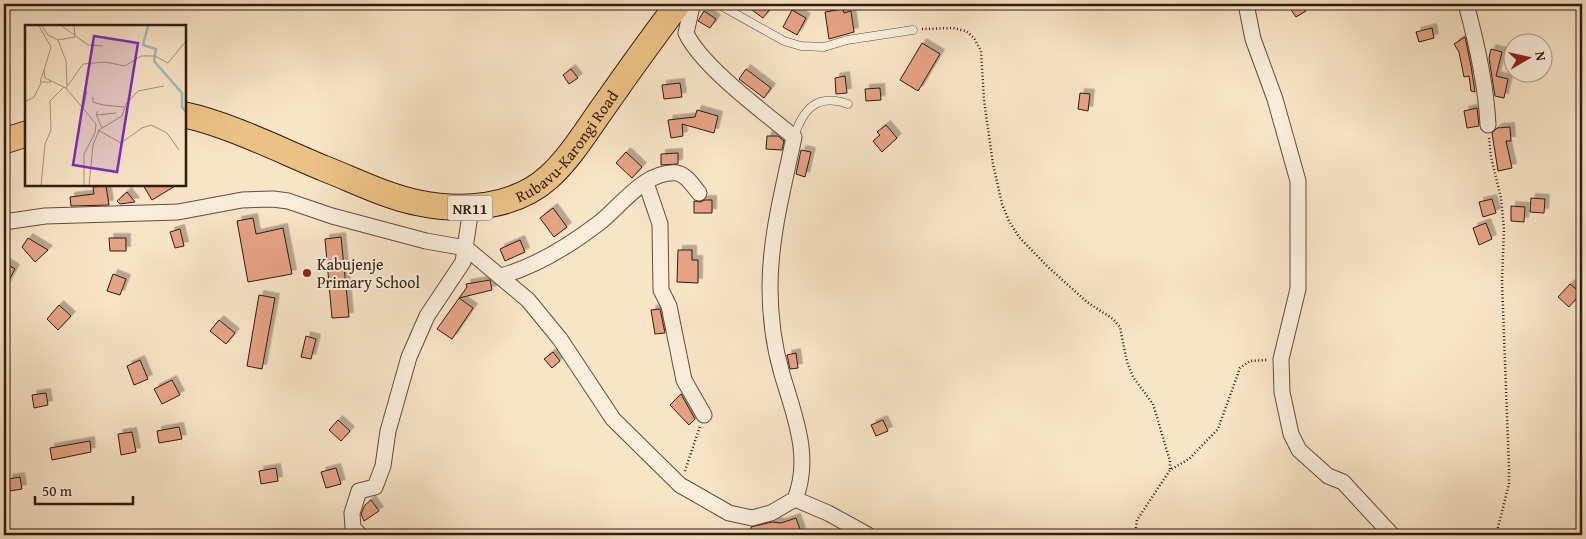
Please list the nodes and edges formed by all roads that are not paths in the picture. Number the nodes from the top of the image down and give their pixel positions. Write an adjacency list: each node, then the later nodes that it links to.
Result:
1 (690, 4): 10 (street); 14 (highway, Rubavu-Karongi Road / NR11)
2 (718, 4): 5 (lane)
3 (1246, 4): 22 (street)
4 (1466, 4): 8 (street)
5 (913, 30)
6 (848, 104): 10 (lane)
7 (186, 115): 14 (highway, Rubavu-Karongi Road / NR11)
8 (1488, 125)
9 (25, 134): 11 (highway)
10 (794, 137): 19 (street)
11 (4, 141)
12 (646, 183): 13 (street); 17 (street); 18 (street)
13 (699, 194)
14 (471, 208): 16 (street)
15 (4, 222): 16 (street)
16 (466, 248): 17 (street); 20 (street)
17 (501, 276): 19 (street)
18 (704, 415)
19 (795, 499): 21 (street)
20 (360, 535)
21 (868, 535)
22 (1392, 535)

